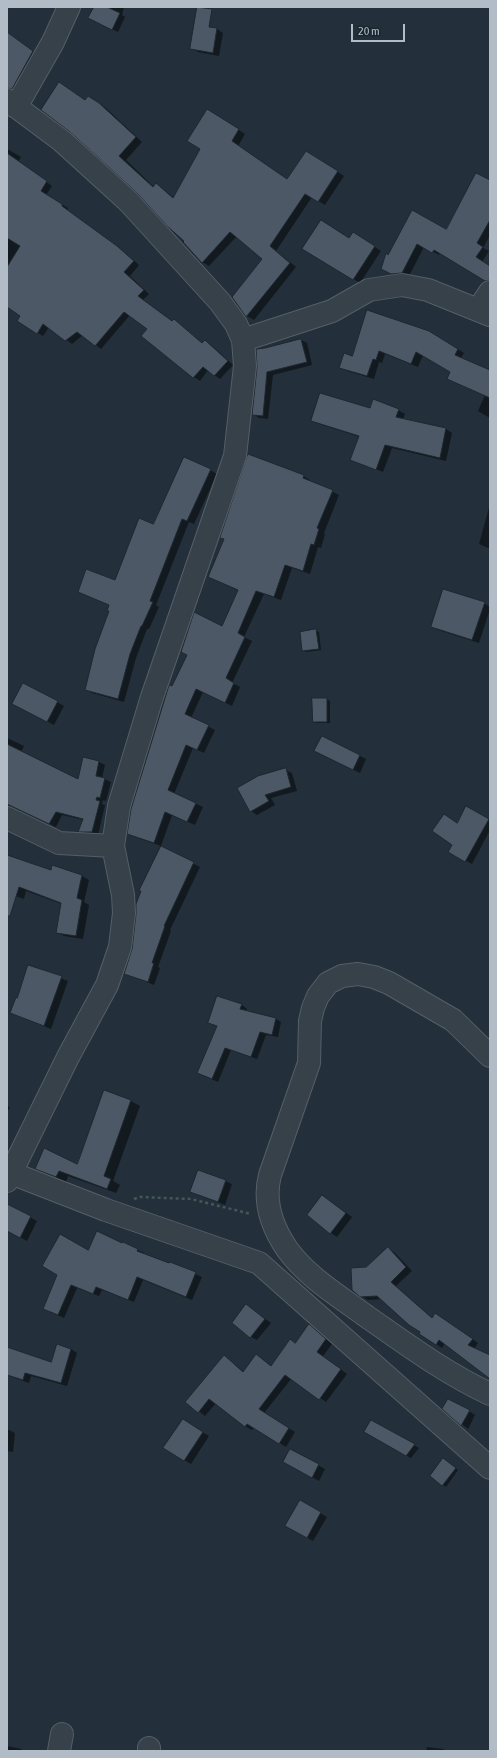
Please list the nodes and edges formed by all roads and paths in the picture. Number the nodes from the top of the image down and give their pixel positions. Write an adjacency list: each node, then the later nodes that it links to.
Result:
1 (70, 7): 2 (street)
2 (12, 103): 5 (street)
3 (490, 292): 4 (street)
4 (484, 313): 5 (street)
5 (243, 340): 7 (street)
6 (7, 818): 7 (street)
7 (113, 846): 9 (street)
8 (490, 1056): 11 (street)
9 (9, 1177): 10 (street)
10 (106, 1210): 11 (path); 13 (street)
11 (270, 1218): 12 (street)
12 (288, 1250): 13 (street); 14 (street)
13 (259, 1263): 15 (street)
14 (490, 1394)
15 (490, 1468)

